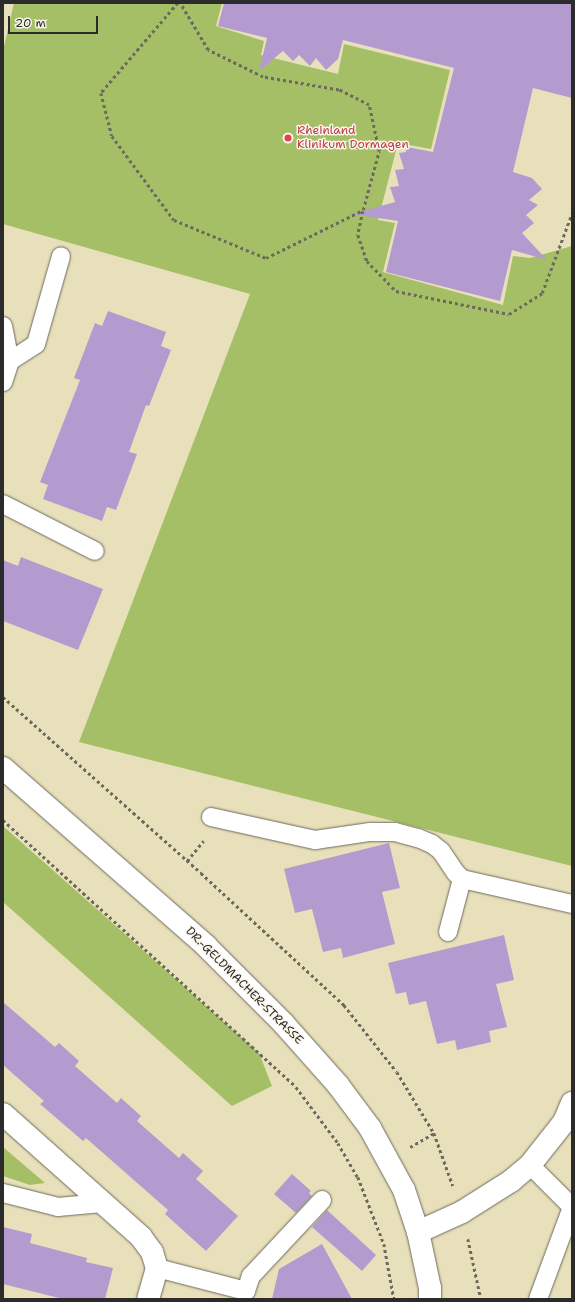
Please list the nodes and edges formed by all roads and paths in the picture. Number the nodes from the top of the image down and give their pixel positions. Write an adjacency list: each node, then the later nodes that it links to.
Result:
1 (179, 3): 2 (path); 2 (path)
2 (363, 210): 3 (path)
3 (572, 213)
4 (62, 256): 6 (lane)
5 (3, 326): 6 (lane)
6 (10, 361): 7 (lane)
7 (3, 382)
8 (3, 504): 9 (lane)
9 (95, 551)
10 (3, 697): 24 (path)
11 (3, 768): 25 (street, DR.-GELDMACHER-STRASSE)
12 (211, 817): 14 (lane)
13 (3, 820): 28 (path)
14 (462, 879): 15 (lane); 16 (lane)
15 (572, 904)
16 (448, 932)
17 (572, 1103): 19 (street)
18 (3, 1114): 22 (street)
19 (530, 1165): 23 (lane); 24 (street)
20 (3, 1194): 22 (lane)
21 (322, 1200): 26 (lane)
22 (102, 1203): 26 (street)
23 (572, 1207): 31 (lane)
24 (462, 1212): 25 (street); 30 (path)
25 (418, 1232): 29 (street, DR.-GELDMACHER-STRASSE)
26 (157, 1268): 27 (street)
27 (148, 1299)
28 (394, 1299)
29 (430, 1299)
30 (481, 1299)
31 (538, 1299)

